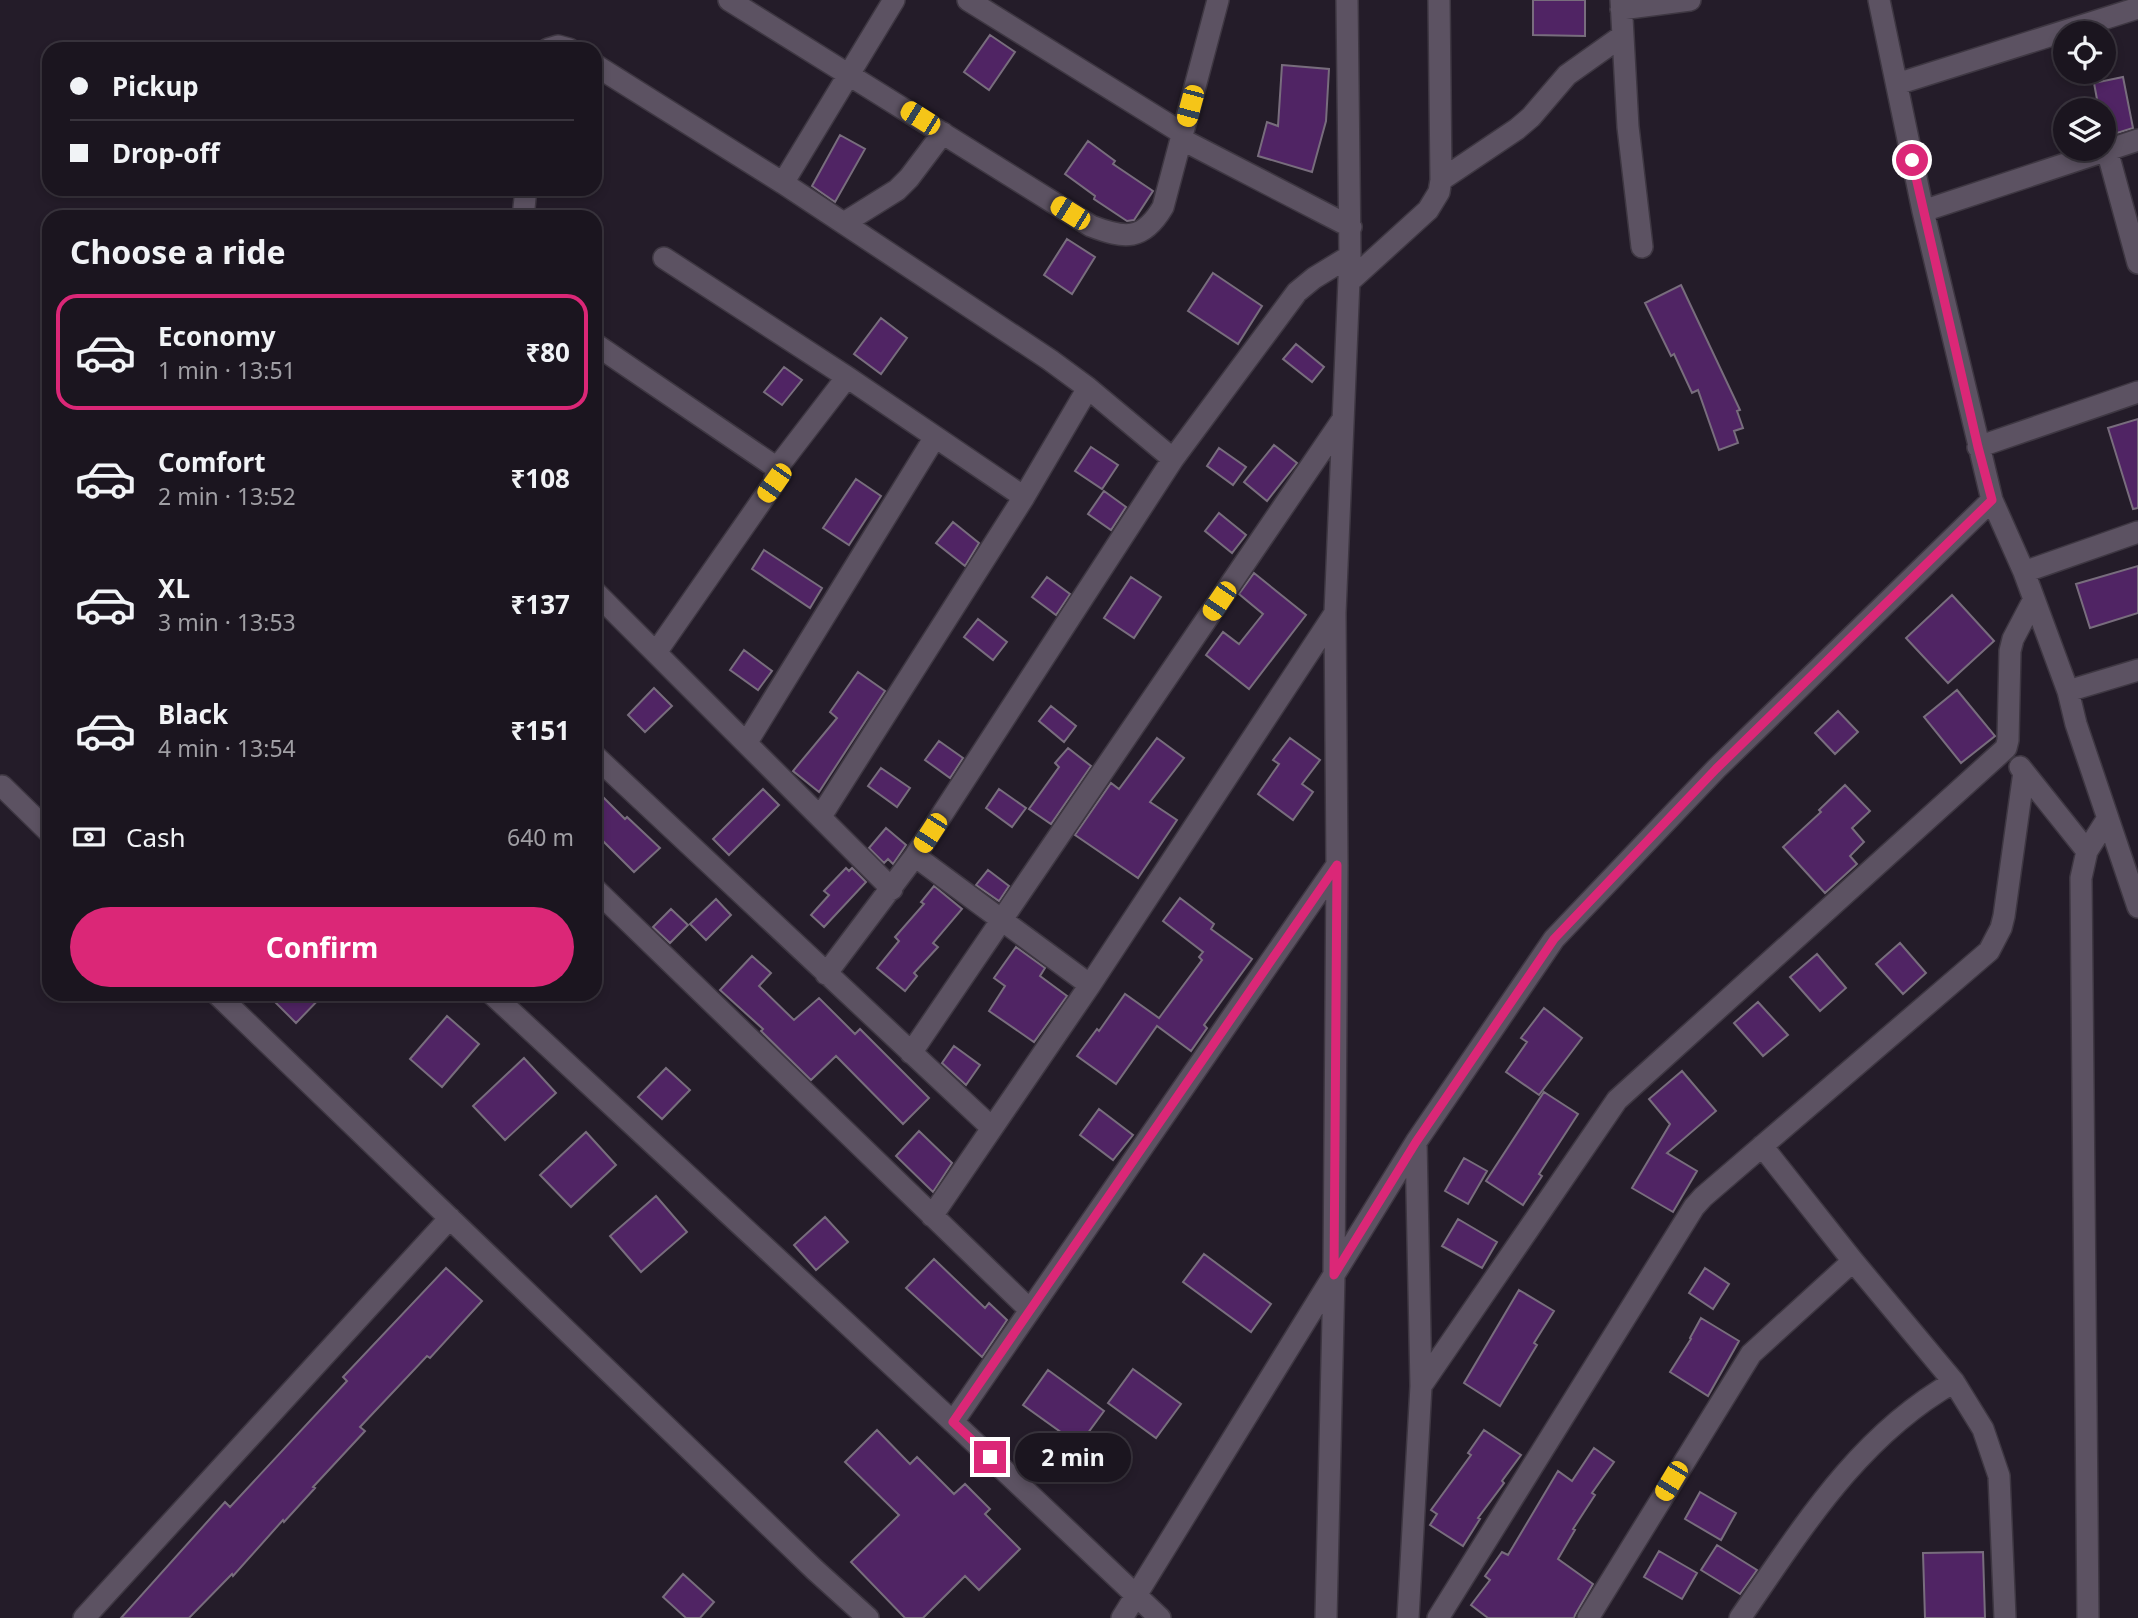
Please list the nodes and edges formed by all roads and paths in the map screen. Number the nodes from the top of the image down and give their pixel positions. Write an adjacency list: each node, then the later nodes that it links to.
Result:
1 (730, 0): 13 (street)
2 (894, 0): 13 (street)
3 (968, 0): 16 (street)
4 (1218, 0): 16 (street)
5 (1347, 0): 25 (street)
6 (1439, 0): 21 (street)
7 (1690, 0): 9 (street)
8 (1879, 0): 14 (street)
9 (1621, 4): 11 (street)
10 (2138, 8): 14 (street)
11 (1622, 36): 21 (street); 26 (street)
12 (602, 69): 22 (street)
13 (849, 75): 15 (street); 22 (street)
14 (1897, 84): 23 (street)
15 (943, 133): 16 (street); 24 (street)
16 (1182, 136): 25 (street)
17 (2138, 140): 18 (street)
18 (2116, 147)
19 (2075, 161): 23 (street)
20 (2111, 161): 29 (street)
21 (1441, 180): 30 (street)
22 (783, 183): 24 (street)
23 (1923, 211): 37 (street)
24 (844, 223): 33 (street)
25 (1351, 227): 27 (street)
26 (1642, 247)
27 (1350, 256): 30 (street); 38 (street)
28 (664, 258): 32 (street)
29 (2138, 263)
30 (1350, 281): 35 (street)
31 (602, 349): 39 (street)
32 (847, 377): 36 (street); 39 (street)
33 (1088, 388): 38 (street); 40 (street)
34 (2138, 392): 37 (street)
35 (1343, 419): 46 (street); 64 (street)
36 (935, 437): 40 (street); 50 (street)
37 (1978, 447): 41 (street)
38 (1173, 459): 59 (street)
39 (777, 468): 47 (street)
40 (1024, 497): 55 (street)
41 (1992, 500): 43 (street); 71 (street)
42 (2138, 532): 43 (street)
43 (2024, 572): 45 (street)
44 (602, 599): 47 (street)
45 (2033, 601): 49 (street); 51 (street)
46 (1335, 613): 60 (street); 66 (street)
47 (657, 651): 50 (street)
48 (2138, 670): 49 (street)
49 (2068, 691): 56 (street)
50 (747, 742): 55 (street)
51 (2006, 748): 53 (street); 79 (street)
52 (602, 763): 65 (street)
53 (2024, 772): 58 (street); 72 (street)
54 (2, 786): 57 (street)
55 (821, 817): 61 (street)
56 (2108, 818): 58 (street); 63 (street)
57 (42, 825)
58 (2087, 851): 92 (street)
59 (915, 856): 61 (street); 64 (street)
60 (1337, 865): 76 (street); 77 (street)
61 (892, 889): 65 (street)
62 (602, 897): 73 (street)
63 (2138, 907)
64 (1003, 919): 66 (street); 69 (street)
65 (826, 974): 69 (street)
66 (1090, 985): 70 (street)
67 (224, 1001): 74 (street)
68 (500, 1001): 80 (street)
69 (911, 1054): 70 (street)
70 (992, 1128): 73 (street)
71 (1416, 1142): 76 (street); 79 (street)
72 (1762, 1146): 75 (street); 88 (street)
73 (932, 1216): 77 (street)
74 (450, 1218): 82 (street); 83 (street)
75 (1853, 1261): 78 (street); 89 (street)
76 (1334, 1275): 81 (street); 86 (street)
77 (1030, 1310): 80 (street)
78 (1954, 1382): 90 (street); 91 (street)
79 (1421, 1386): 87 (street)
80 (953, 1422): 81 (street)
81 (1137, 1595): 84 (street); 85 (street)
82 (84, 1618)
83 (868, 1618)
84 (1122, 1618)
85 (1160, 1618)
86 (1326, 1618)
87 (1408, 1618)
88 (1438, 1618)
89 (1588, 1618)
90 (1740, 1618)
91 (2005, 1618)
92 (2088, 1618)

